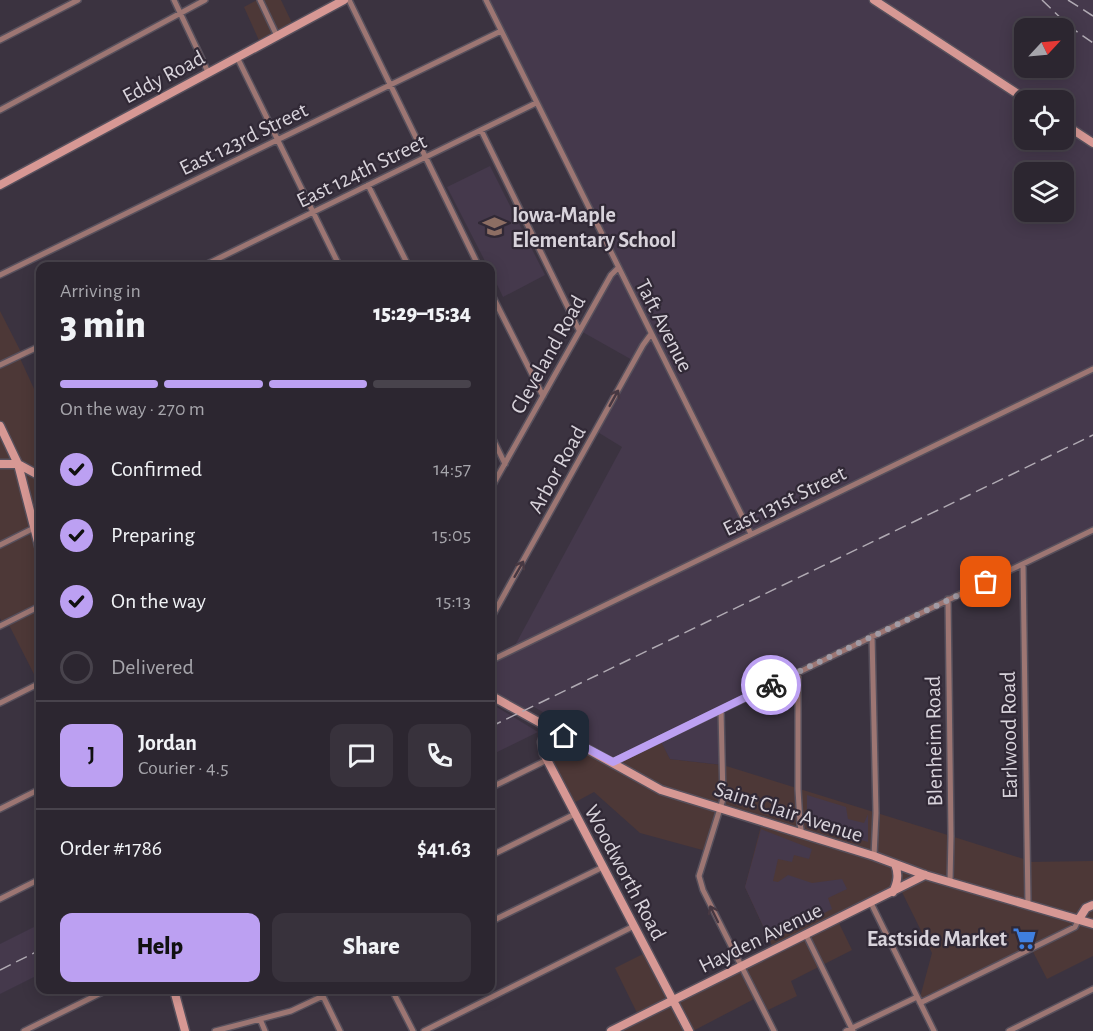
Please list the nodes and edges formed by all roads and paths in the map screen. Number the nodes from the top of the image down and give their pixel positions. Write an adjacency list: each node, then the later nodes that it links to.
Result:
1 (78, 0): 13 (street)
2 (174, 0): 10 (street)
3 (205, 0): 10 (street)
4 (260, 0): 12 (street)
5 (344, 0): 9 (street, Eddy Road)
6 (349, 0): 16 (street)
7 (486, 0): 11 (street, Taft Avenue)
8 (874, 0): 17 (street)
9 (328, 4): 12 (street, Eddy Road)
10 (180, 13): 15 (street); 19 (street)
11 (501, 31): 16 (street, East 123rd Street); 18 (street, Taft Avenue)
12 (277, 36): 14 (street, Eddy Road)
13 (0, 40)
14 (237, 57): 15 (street, Eddy Road); 22 (street)
15 (208, 72): 25 (street, Eddy Road)
16 (390, 86): 22 (street, East 123rd Street); 24 (street)
17 (1014, 92)
18 (536, 103): 20 (street, East 124th Street); 32 (street, Taft Avenue)
19 (0, 110)
20 (481, 130): 24 (street, East 124th Street); 35 (street)
21 (1074, 131): 23 (street)
22 (278, 140): 27 (street); 33 (street, East 123rd Street)
23 (1093, 143)
24 (425, 157): 26 (street, East 124th Street); 31 (street)
25 (0, 185)
26 (368, 185): 27 (street, East 124th Street); 30 (street)
27 (312, 212): 28 (street, East 124th Street); 29 (street)
28 (211, 262)
29 (337, 262)
30 (406, 262)
31 (477, 262)
32 (618, 268): 35 (street, Cleveland Road); 36 (street, Taft Avenue)
33 (0, 275)
34 (495, 301): 40 (street)
35 (579, 330): 40 (street, Cleveland Road)
36 (651, 334): 50 (street, Taft Avenue); 56 (street, Arbor Road, one-way to 36)
37 (36, 348): 38 (street)
38 (0, 365)
39 (1093, 369): 50 (street, East 131st Street)
40 (543, 396): 45 (street, Cleveland Road)
41 (0, 426): 44 (street)
42 (495, 443): 45 (street)
43 (0, 464): 44 (street)
44 (18, 464): 46 (street); 48 (street)
45 (505, 464): 47 (street, Cleveland Road)
46 (36, 474)
47 (495, 481)
48 (34, 528): 51 (street); 52 (street)
49 (1093, 530): 53 (street)
50 (751, 534): 59 (street, East 131st Street)
51 (36, 535)
52 (0, 545)
53 (1023, 564): 54 (street); 84 (street, Earlwood Road)
54 (948, 599): 58 (street); 80 (street, Blenheim Road)
55 (36, 608): 57 (street)
56 (495, 611)
57 (0, 626)
58 (872, 636): 60 (street); 75 (street)
59 (495, 659)
60 (798, 672): 64 (street); 73 (street)
61 (36, 686): 63 (street)
62 (495, 698): 65 (street, Saint Clair Avenue)
63 (0, 703)
64 (721, 710): 67 (street); 70 (street)
65 (547, 727): 66 (street, Woodworth Road); 67 (street, Saint Clair Avenue)
66 (547, 760): 68 (street); 72 (street, Woodworth Road)
67 (613, 762): 70 (street, Saint Clair Avenue)
68 (495, 786)
69 (36, 791): 71 (street)
70 (721, 808): 73 (street, Saint Clair Avenue); 91 (street, one-way to 70)
71 (0, 809)
72 (575, 814): 74 (street); 77 (street, Woodworth Road)
73 (802, 835): 75 (street, Saint Clair Avenue)
74 (495, 854)
75 (874, 856): 76 (street, Saint Clair Avenue)
76 (895, 864): 78 (street, Saint Clair Avenue); 81 (street)
77 (603, 867): 87 (street); 89 (street, Woodworth Road)
78 (925, 875): 80 (street, Saint Clair Avenue); 81 (street, Hayden Avenue)
79 (36, 881): 82 (street)
80 (950, 882): 84 (street, Saint Clair Avenue)
81 (893, 891): 83 (street, Hayden Avenue)
82 (0, 899)
83 (871, 903): 90 (street, Hayden Avenue); 98 (street)
84 (1028, 904): 86 (street, Saint Clair Avenue)
85 (1093, 905): 86 (street)
86 (1079, 919): 88 (street, Saint Clair Avenue); 100 (street)
87 (495, 920)
88 (1093, 924)
89 (634, 926): 99 (street, Woodworth Road); 109 (street)
90 (806, 935): 91 (street, Hayden Avenue); 102 (street)
91 (740, 967): 99 (street, Hayden Avenue); 112 (street)
92 (1093, 989): 114 (street)
93 (99, 994): 103 (street)
94 (175, 994): 104 (street)
95 (320, 994): 101 (street)
96 (322, 994): 107 (street)
97 (394, 994): 108 (street)
98 (916, 997): 100 (street); 102 (street)
99 (673, 1001): 110 (street, Hayden Avenue); 111 (street, Woodworth Road)
100 (920, 1003): 113 (street)
101 (260, 1019): 105 (street); 106 (street)
102 (850, 1030)
103 (24, 1031)
104 (185, 1031)
105 (215, 1031)
106 (266, 1031)
107 (340, 1031)
108 (413, 1031)
109 (424, 1031)
110 (611, 1031)
111 (689, 1031)
112 (774, 1031)
113 (934, 1031)
114 (1009, 1031)

